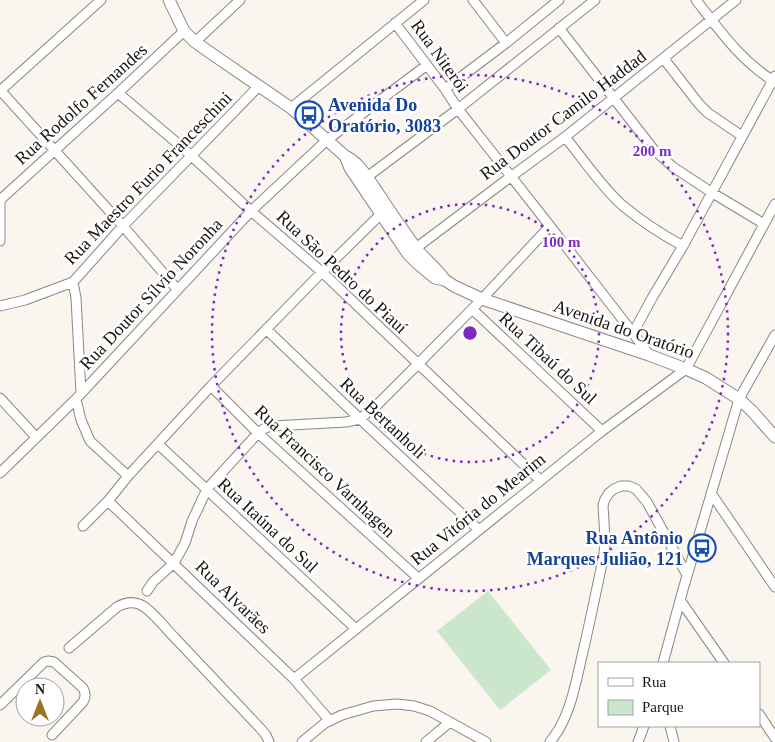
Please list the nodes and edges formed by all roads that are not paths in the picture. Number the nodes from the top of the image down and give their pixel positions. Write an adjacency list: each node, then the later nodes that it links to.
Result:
1 (101, 0): 21 (street)
2 (169, 0): 13 (main road, Avenida do Oratório)
3 (240, 0): 14 (street)
4 (424, 0): 11 (street)
5 (473, 0): 15 (street)
6 (559, 0): 15 (street)
7 (594, 0): 12 (street)
8 (696, 0): 10 (street)
9 (736, 0): 10 (street, Rua Doutor Camilo Haddad)
10 (711, 19): 16 (street, Rua Doutor Camilo Haddad); 18 (street)
11 (395, 23): 17 (street, Rua Niterói); 24 (street)
12 (559, 28): 23 (street); 25 (street)
13 (184, 31): 14 (main road, Avenida do Oratório); 22 (street, Rua Rodolfo Fernandes)
14 (195, 42): 19 (main road, Avenida do Oratório)
15 (506, 43): 20 (street)
16 (664, 59): 23 (street, Rua Doutor Camilo Haddad); 27 (street)
17 (426, 65): 20 (street, Rua Niterói); 28 (street, Rua Doutor Sílvio Noronha)
18 (774, 80): 27 (street)
19 (259, 86): 24 (main road, Avenida do Oratório); 30 (street, Rua Maestro Furio Franceschini)
20 (445, 89): 25 (street, Rua Niterói)
21 (0, 91): 29 (street)
22 (118, 93): 29 (street, Rua Rodolfo Fernandes); 30 (street, Rua São Pedro do Piauí)
23 (614, 98): 26 (street, Rua Doutor Camilo Haddad); 34 (street)
24 (291, 108): 28 (main road, Avenida do Oratório)
25 (458, 109): 32 (street, Rua Niterói); 33 (street)
26 (565, 136): 32 (street, Rua Doutor Camilo Haddad); 43 (street)
27 (742, 136): 34 (street)
28 (327, 140): 31 (main road, Avenida do Oratório); 37 (street, Rua Doutor Sílvio Noronha)
29 (54, 150): 35 (street, Rua Rodolfo Fernandes); 40 (street)
30 (191, 156): 37 (street, Rua São Pedro do Piauí); 40 (street, Rua Maestro Furio Franceschini)
31 (346, 156): 33 (main road, Avenida do Oratório); 38 (main road, Avenida do Oratório)
32 (512, 176): 41 (street, Rua Niterói); 44 (street, Rua Doutor Camilo Haddad)
33 (367, 177): 38 (main road, Avenida do Oratório)
34 (711, 192): 39 (street); 43 (street)
35 (0, 200): 42 (street)
36 (775, 204): 39 (street)
37 (251, 211): 45 (street, Rua São Pedro do Piauí); 47 (street, Rua Doutor Sílvio Noronha)
38 (384, 211): 44 (main road, Avenida do Oratório); 45 (street)
39 (764, 224): 56 (street)
40 (123, 226): 46 (street, Rua Maestro Furio Franceschini); 47 (street)
41 (550, 226): 48 (street); 52 (street, Rua Niterói)
42 (0, 240)
43 (682, 246): 52 (street)
44 (412, 251): 48 (main road, Avenida do Oratório)
45 (322, 272): 51 (street); 55 (street, Rua São Pedro do Piauí)
46 (73, 282): 49 (street, Rua Maestro Furio Franceschini); 58 (street)
47 (177, 289): 58 (street, Rua Doutor Sílvio Noronha)
48 (482, 298): 50 (street); 54 (main road, Avenida do Oratório)
49 (0, 306)
50 (472, 309): 55 (street); 62 (street, Rua Tibaú do Sul)
51 (266, 329): 57 (street); 61 (street, Rua Bertanholi)
52 (633, 333): 54 (street, Rua Niterói)
53 (775, 335): 60 (street)
54 (649, 355): 56 (main road, Avenida do Oratório)
55 (418, 364): 61 (street); 69 (street, Rua São Pedro do Piauí)
56 (686, 369): 60 (main road, Avenida do Oratório); 62 (street, Rua Vitória do Mearim)
57 (211, 386): 63 (street, Rua Francisco Varnhagen); 66 (street)
58 (78, 396): 64 (street, Rua Doutor Sílvio Noronha); 68 (street)
59 (0, 398): 64 (street)
60 (739, 399): 65 (main road, Avenida do Oratório); 71 (street)
61 (360, 419): 63 (street); 74 (street, Rua Bertanholi)
62 (602, 431): 69 (street, Rua Vitória do Mearim)
63 (258, 433): 70 (street); 77 (street, Rua Francisco Varnhagen)
64 (36, 437): 67 (street, Rua Doutor Sílvio Noronha)
65 (775, 437)
66 (158, 444): 68 (street); 70 (street, Rua Itaúna do Sul)
67 (0, 474)
68 (128, 476): 72 (street)
69 (540, 480): 74 (street, Rua Vitória do Mearim)
70 (207, 489): 75 (street); 81 (street, Rua Itaúna do Sul)
71 (711, 493): 76 (street); 78 (street)
72 (108, 501): 73 (street); 75 (street, Rua Alvarães)
73 (83, 526)
74 (478, 529): 77 (street, Rua Vitória do Mearim)
75 (174, 563): 79 (street); 85 (street, Rua Alvarães)
76 (687, 575): 80 (street); 98 (street)
77 (418, 578): 81 (street, Rua Vitória do Mearim)
78 (775, 587)
79 (147, 591)
80 (680, 600): 83 (street); 84 (street)
81 (356, 629): 85 (street, Rua Vitória do Mearim)
82 (69, 648): 94 (street)
83 (663, 662)
84 (723, 662)
85 (294, 679): 88 (street, Rua Alvarães)
86 (0, 705): 92 (street)
87 (760, 716): 93 (street)
88 (330, 721): 89 (street); 95 (street)
89 (450, 722): 96 (street); 97 (street)
90 (644, 727): 99 (street)
91 (670, 727): 100 (street)
92 (52, 735)
93 (775, 738)
94 (269, 742)
95 (302, 742)
96 (426, 742)
97 (486, 742)
98 (550, 742)
99 (638, 742)
100 (674, 742)

